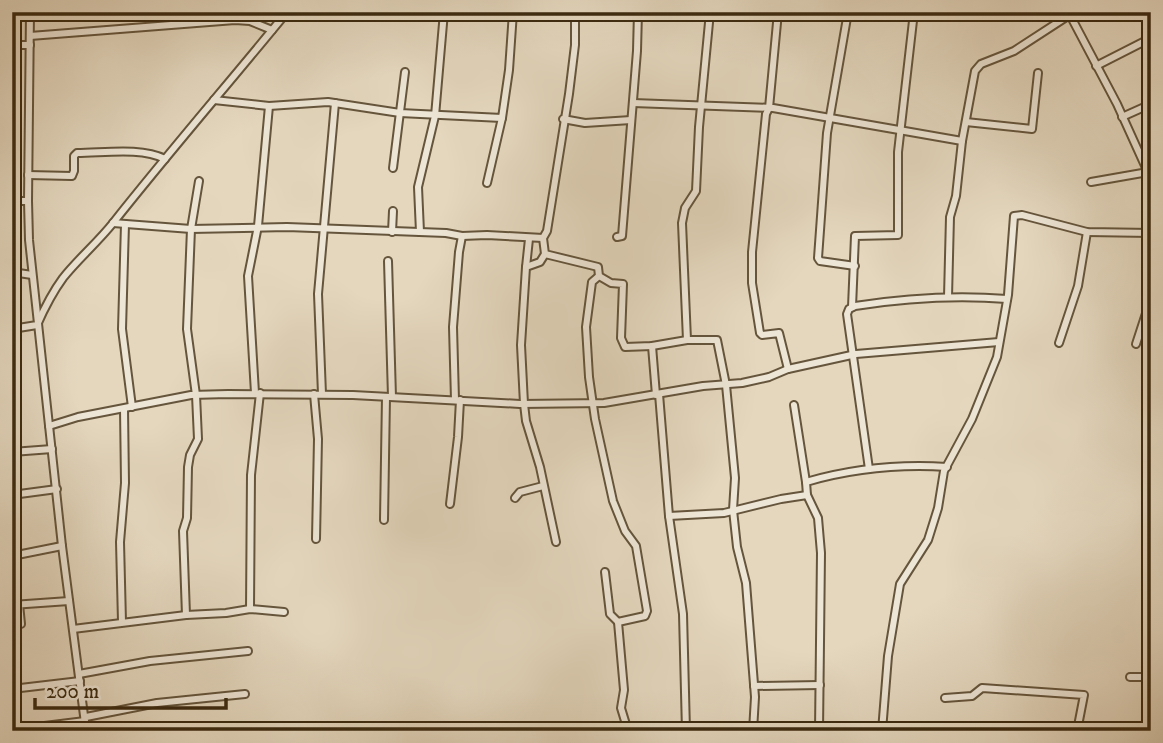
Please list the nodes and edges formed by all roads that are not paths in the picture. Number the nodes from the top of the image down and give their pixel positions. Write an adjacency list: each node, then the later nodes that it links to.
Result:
1 (30, 12): 13 (street)
2 (287, 12): 12 (street)
3 (444, 12): 28 (street)
4 (513, 12): 31 (street)
5 (575, 12): 32 (street)
6 (638, 12): 22 (street)
7 (710, 12): 24 (street)
8 (778, 12): 26 (street)
9 (848, 12): 29 (street)
10 (914, 12): 35 (street)
11 (1072, 13): 17 (street); 34 (street)
12 (272, 30): 13 (street); 20 (street)
13 (30, 36): 16 (street)
14 (1151, 38): 17 (street)
15 (12, 45): 16 (street)
16 (30, 46): 39 (street)
17 (1096, 66): 30 (street)
18 (405, 72): 27 (street)
19 (1038, 73): 34 (street)
20 (214, 100): 25 (street); 37 (street)
21 (335, 103): 25 (street); 27 (street); 50 (street)
22 (633, 103): 24 (street); 33 (street)
23 (1151, 104): 30 (street)
24 (701, 105): 26 (street); 73 (street)
25 (269, 106): 49 (street)
26 (769, 108): 29 (street); 79 (street)
27 (400, 113): 28 (street); 38 (street)
28 (435, 116): 31 (street); 53 (street)
29 (831, 117): 35 (street); 62 (street)
30 (1122, 117): 40 (street)
31 (502, 118): 43 (street)
32 (563, 119): 33 (street); 58 (street)
33 (631, 120): 57 (street)
34 (966, 122): 36 (street)
35 (901, 130): 36 (street); 62 (street)
36 (962, 141): 67 (street)
37 (165, 159): 39 (street); 47 (street)
38 (393, 168)
39 (29, 175): 45 (street)
40 (1149, 176): 42 (street)
41 (199, 181): 51 (street)
42 (1091, 182)
43 (487, 183)
44 (12, 201): 45 (street)
45 (27, 201): 65 (street)
46 (393, 211): 52 (street)
47 (113, 222): 48 (street); 71 (street)
48 (125, 224): 51 (street); 91 (street)
49 (258, 226): 50 (street); 51 (street); 81 (street)
50 (323, 228): 52 (street); 83 (street)
51 (191, 229): 84 (street)
52 (393, 232): 53 (street)
53 (419, 232): 56 (street)
54 (1087, 232): 55 (street); 69 (street); 75 (street)
55 (1151, 233)
56 (462, 236): 59 (street); 87 (street)
57 (617, 237)
58 (543, 238): 59 (street); 60 (street)
59 (529, 239): 63 (street)
60 (545, 254): 63 (street); 66 (street)
61 (388, 261): 86 (street)
62 (855, 265): 70 (street)
63 (526, 267): 89 (street)
64 (12, 272): 65 (street)
65 (32, 275): 71 (street)
66 (599, 276): 77 (street); 88 (street)
67 (948, 297): 69 (street); 70 (street)
68 (1151, 298): 76 (street)
69 (1007, 299): 74 (street)
70 (852, 307): 78 (street)
71 (37, 325): 72 (street); 93 (street)
72 (12, 329)
73 (687, 341): 77 (street); 80 (street)
74 (999, 342): 78 (street); 96 (street)
75 (1059, 343)
76 (1136, 344)
77 (652, 346): 85 (street)
78 (851, 355): 79 (street); 97 (street)
79 (788, 369): 80 (street)
80 (726, 385): 85 (street); 105 (street)
81 (257, 393): 82 (street); 84 (street); 115 (street)
82 (314, 394): 83 (street); 108 (street)
83 (323, 394): 86 (street)
84 (196, 395): 91 (street); 117 (street)
85 (658, 395): 88 (street); 106 (street)
86 (389, 397): 87 (street); 107 (street)
87 (457, 400): 89 (street); 104 (street)
88 (593, 403): 89 (street); 119 (street)
89 (524, 404): 99 (street)
90 (794, 405): 98 (street)
91 (132, 407): 92 (street)
92 (124, 409): 93 (street); 118 (street)
93 (49, 426): 94 (street)
94 (52, 449): 95 (street); 100 (street)
95 (12, 452)
96 (947, 467): 97 (street); 139 (street)
97 (869, 469): 98 (street)
98 (806, 482): 102 (street)
99 (543, 486): 103 (street); 109 (street)
100 (57, 489): 101 (street); 110 (street)
101 (12, 495)
102 (807, 495): 105 (street); 126 (street)
103 (515, 498)
104 (450, 504)
105 (733, 510): 106 (street); 127 (street)
106 (669, 516): 136 (street)
107 (384, 520)
108 (316, 539)
109 (556, 542)
110 (62, 546): 111 (street); 113 (street)
111 (12, 556)
112 (605, 572): 119 (street)
113 (69, 601): 114 (street); 121 (street)
114 (16, 605): 120 (street)
115 (250, 609): 116 (street); 117 (street)
116 (284, 611)
117 (186, 615): 118 (street)
118 (122, 622): 121 (street)
119 (618, 622): 135 (street)
120 (12, 624)
121 (73, 629): 123 (street)
122 (248, 651): 123 (street)
123 (80, 677): 128 (street); 131 (street)
124 (1130, 677): 125 (street)
125 (1151, 677)
126 (820, 685): 127 (street); 138 (street)
127 (754, 686): 137 (street)
128 (12, 689)
129 (245, 694): 131 (street)
130 (945, 698): 140 (street)
131 (85, 719): 132 (street); 134 (street)
132 (29, 729): 133 (street)
133 (12, 730)
134 (86, 731)
135 (628, 731)
136 (687, 731)
137 (753, 731)
138 (820, 731)
139 (882, 731)
140 (1077, 731)

